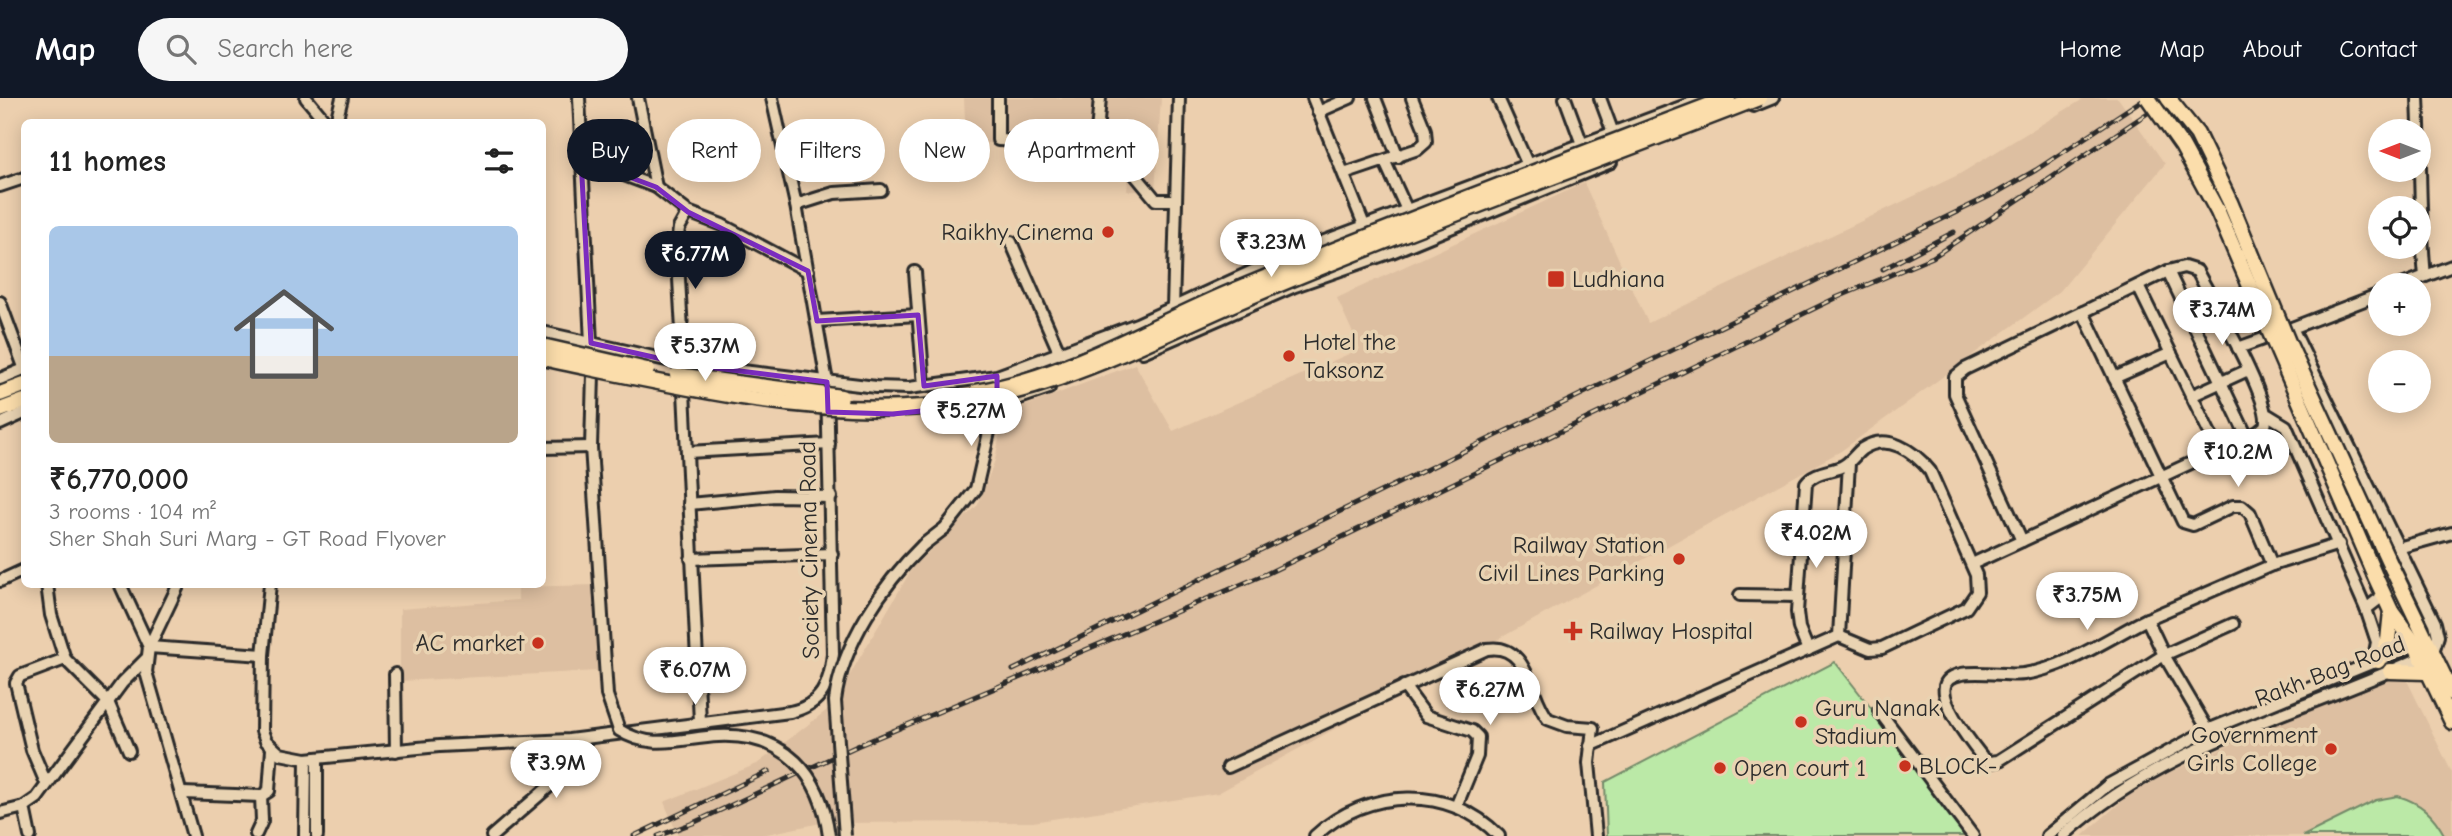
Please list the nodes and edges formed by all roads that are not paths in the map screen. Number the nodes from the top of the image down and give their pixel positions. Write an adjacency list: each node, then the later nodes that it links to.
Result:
1 (306, 98): 25 (street)
2 (342, 98): 26 (street)
3 (579, 98): 27 (street)
4 (638, 98): 42 (street)
5 (772, 98): 45 (street, Society Cinema Road)
6 (998, 98): 31 (street)
7 (1100, 98): 28 (street)
8 (1179, 98): 44 (street)
9 (1313, 98): 24 (street)
10 (1350, 98): 24 (street)
11 (1374, 98): 33 (street)
12 (1412, 98): 33 (street)
13 (1498, 98): 35 (street)
14 (1565, 98): 32 (street)
15 (1600, 98): 30 (street)
16 (1705, 98): 23 (street)
17 (1728, 98): 66 (main road, bridge)
18 (1759, 98): 70 (main road, bridge)
19 (1773, 98): 29 (street)
20 (2148, 98): 118 (main road, bridge)
21 (2168, 98): 126 (main road, bridge)
22 (2418, 98): 54 (street)
23 (1686, 101): 29 (street); 30 (street)
24 (1318, 112): 36 (street)
25 (324, 119)
26 (338, 119)
27 (580, 119)
28 (1098, 119)
29 (1693, 129): 88 (street)
30 (1613, 133): 32 (street)
31 (1004, 140)
32 (1582, 144): 35 (street)
33 (1398, 157): 34 (street)
34 (1385, 162): 36 (street); 46 (street)
35 (1527, 163): 46 (street)
36 (1345, 174): 48 (street)
37 (21, 179): 41 (street)
38 (582, 182): 65 (street)
39 (643, 182): 42 (street)
40 (1141, 182): 44 (street)
41 (0, 186)
42 (656, 187): 47 (street)
43 (881, 190): 45 (street)
44 (1175, 200): 59 (street)
45 (796, 205): 51 (street, Society Cinema Road)
46 (1406, 208): 48 (street)
47 (688, 212): 51 (street); 72 (street)
48 (1364, 225): 59 (street)
49 (1011, 242): 68 (street)
50 (2452, 266): 55 (street)
51 (808, 271): 62 (street, Society Cinema Road)
52 (2168, 271): 56 (street); 67 (street); 81 (street)
53 (915, 272): 61 (street)
54 (2425, 273)
55 (2431, 274)
56 (2138, 286): 60 (street); 69 (street)
57 (2368, 299): 63 (street)
58 (0, 302): 71 (street)
59 (1173, 308): 68 (street)
60 (2083, 312): 78 (street); 105 (street)
61 (918, 314): 62 (street); 83 (street)
62 (817, 321): 80 (street, Society Cinema Road)
63 (2292, 328): 67 (street); 107 (street)
64 (546, 333): 65 (street)
65 (586, 341): 72 (street)
66 (546, 347)
67 (2238, 348): 75 (street)
68 (1060, 354): 77 (street)
69 (2171, 354): 78 (street); 86 (street)
70 (546, 359)
71 (21, 360)
72 (684, 364): 80 (street)
73 (546, 365): 76 (street)
74 (21, 369): 79 (street)
75 (2248, 370): 81 (street); 92 (street)
76 (593, 374): 84 (street); 96 (street)
77 (997, 376): 83 (street); 88 (street)
78 (2114, 378): 101 (street)
79 (0, 379)
80 (827, 382): 83 (street); 90 (street, Society Cinema Road)
81 (2221, 382): 86 (street); 94 (street)
82 (21, 386): 85 (main road)
83 (924, 386)
84 (684, 391): 90 (street); 99 (street)
85 (0, 394)
86 (2191, 396): 98 (street)
87 (21, 402): 89 (main road)
88 (997, 403): 90 (street); 164 (street, bridge)
89 (0, 410)
90 (828, 412): 95 (street, Society Cinema Road)
91 (21, 414): 93 (street)
92 (2267, 415): 94 (street); 106 (street)
93 (0, 424)
94 (2247, 437): 98 (street)
95 (829, 444): 99 (street); 102 (street, Society Cinema Road)
96 (592, 447): 97 (street); 163 (street, bridge)
97 (546, 448)
98 (2218, 450): 101 (street)
99 (688, 452): 103 (street)
100 (1849, 463): 110 (street); 120 (street); 125 (street)
101 (2161, 478): 105 (street); 111 (street)
102 (831, 497): 103 (street); 108 (street, Society Cinema Road)
103 (689, 504): 109 (street)
104 (2452, 533): 107 (street)
105 (2022, 541): 110 (street)
106 (2339, 544): 111 (street); 121 (street)
107 (2398, 548): 126 (street)
108 (832, 554): 109 (street); 141 (street, Society Cinema Road)
109 (691, 559): 141 (street)
110 (1972, 564): 125 (street)
111 (2272, 565): 123 (street)
112 (21, 571): 113 (street)
113 (0, 581)
114 (48, 588): 131 (street)
115 (122, 588): 127 (street)
116 (177, 588): 127 (street)
117 (270, 588): 129 (street)
118 (2384, 594): 121 (street); 122 (main road)
119 (1740, 595): 120 (street)
120 (1798, 596): 128 (street)
121 (2365, 609): 133 (street)
122 (2391, 611): 126 (main road); 133 (main road)
123 (2147, 619): 130 (street); 130 (street)
124 (2233, 624): 130 (street)
125 (1839, 636): 128 (street)
126 (2426, 647): 133 (street); 134 (street, Rakh Bag Road); 135 (main road); 138 (main road)
127 (149, 648): 129 (street); 132 (street)
128 (1808, 650): 145 (street)
129 (263, 655): 146 (street)
130 (2164, 655): 143 (street)
131 (65, 659): 139 (street); 151 (street)
132 (146, 659): 139 (street); 152 (street)
133 (2375, 662): 143 (street)
134 (2390, 671): 135 (main road); 170 (street, Rakh Bag Road)
135 (2427, 672): 142 (main road)
136 (395, 674): 148 (street)
137 (1404, 686): 145 (street); 150 (street); 155 (street)
138 (2452, 693)
139 (108, 702): 147 (street); 151 (street)
140 (1879, 712): 168 (street)
141 (700, 722): 144 (street, Society Cinema Road)
142 (2452, 722)
143 (2208, 730): 169 (street)
144 (557, 741): 148 (street, Society Cinema Road); 162 (street)
145 (1590, 746): 167 (street)
146 (272, 749): 149 (street); 153 (street)
147 (129, 751)
148 (396, 751): 149 (street, Society Cinema Road)
149 (311, 759): 160 (street); 161 (street)
150 (1228, 767)
151 (46, 783): 154 (street)
152 (183, 793): 153 (street); 159 (street)
153 (261, 796): 157 (street)
154 (24, 807): 156 (street); 158 (street)
155 (1456, 807): 165 (street); 166 (street)
156 (0, 813)
157 (257, 834)
158 (30, 836)
159 (193, 836)
160 (305, 836)
161 (317, 836)
162 (492, 836)
163 (829, 836)
164 (845, 836)
165 (1315, 836)
166 (1499, 836)
167 (1596, 836)
168 (1973, 836)
169 (2047, 836)
170 (2063, 836)

